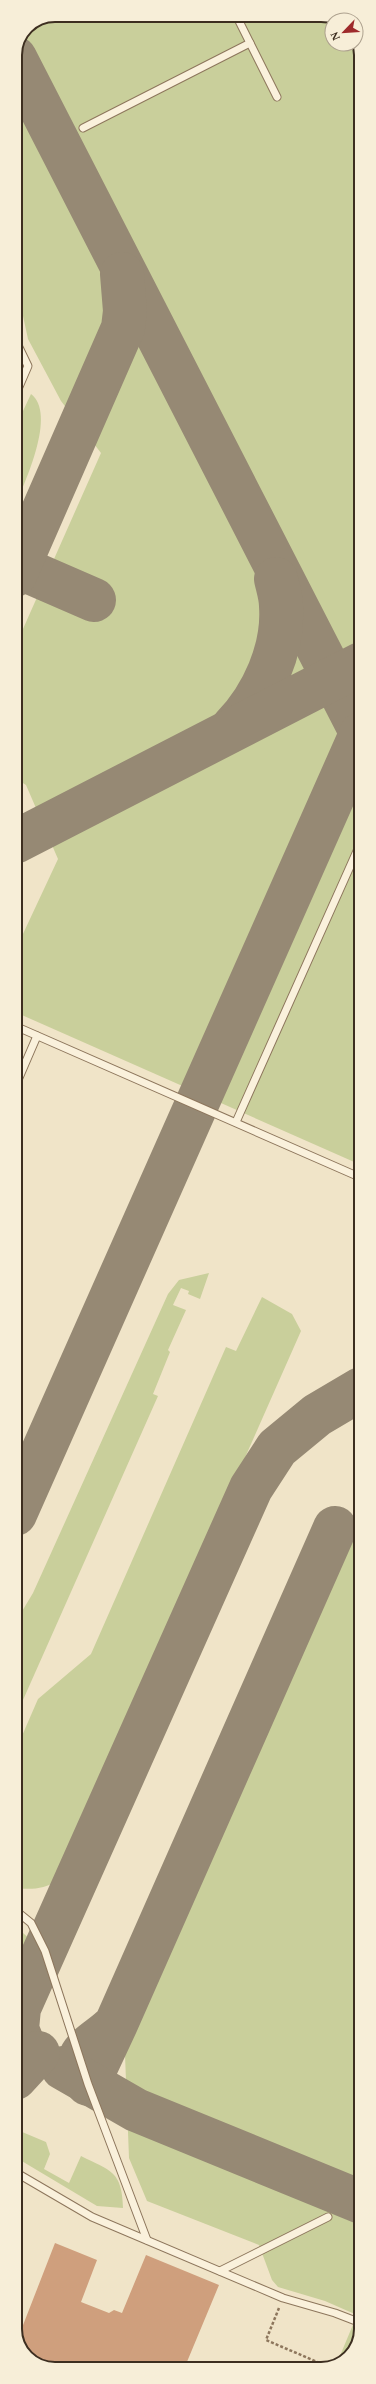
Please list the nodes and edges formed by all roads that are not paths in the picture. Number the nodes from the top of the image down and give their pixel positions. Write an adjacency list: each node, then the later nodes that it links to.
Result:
1 (240, 22): 2 (lane)
2 (250, 43): 3 (lane); 4 (lane)
3 (277, 97)
4 (83, 128)
5 (22, 354): 6 (lane)
6 (22, 380)
7 (354, 858): 11 (lane)
8 (22, 1029): 9 (lane)
9 (37, 1036): 10 (lane); 11 (lane)
10 (22, 1071)
11 (236, 1122): 12 (lane)
12 (354, 1175)
13 (22, 1916): 16 (lane)
14 (22, 2176): 16 (lane)
15 (328, 2217): 17 (lane)
16 (147, 2240): 17 (lane)
17 (220, 2271): 18 (lane)
18 (354, 2320)

